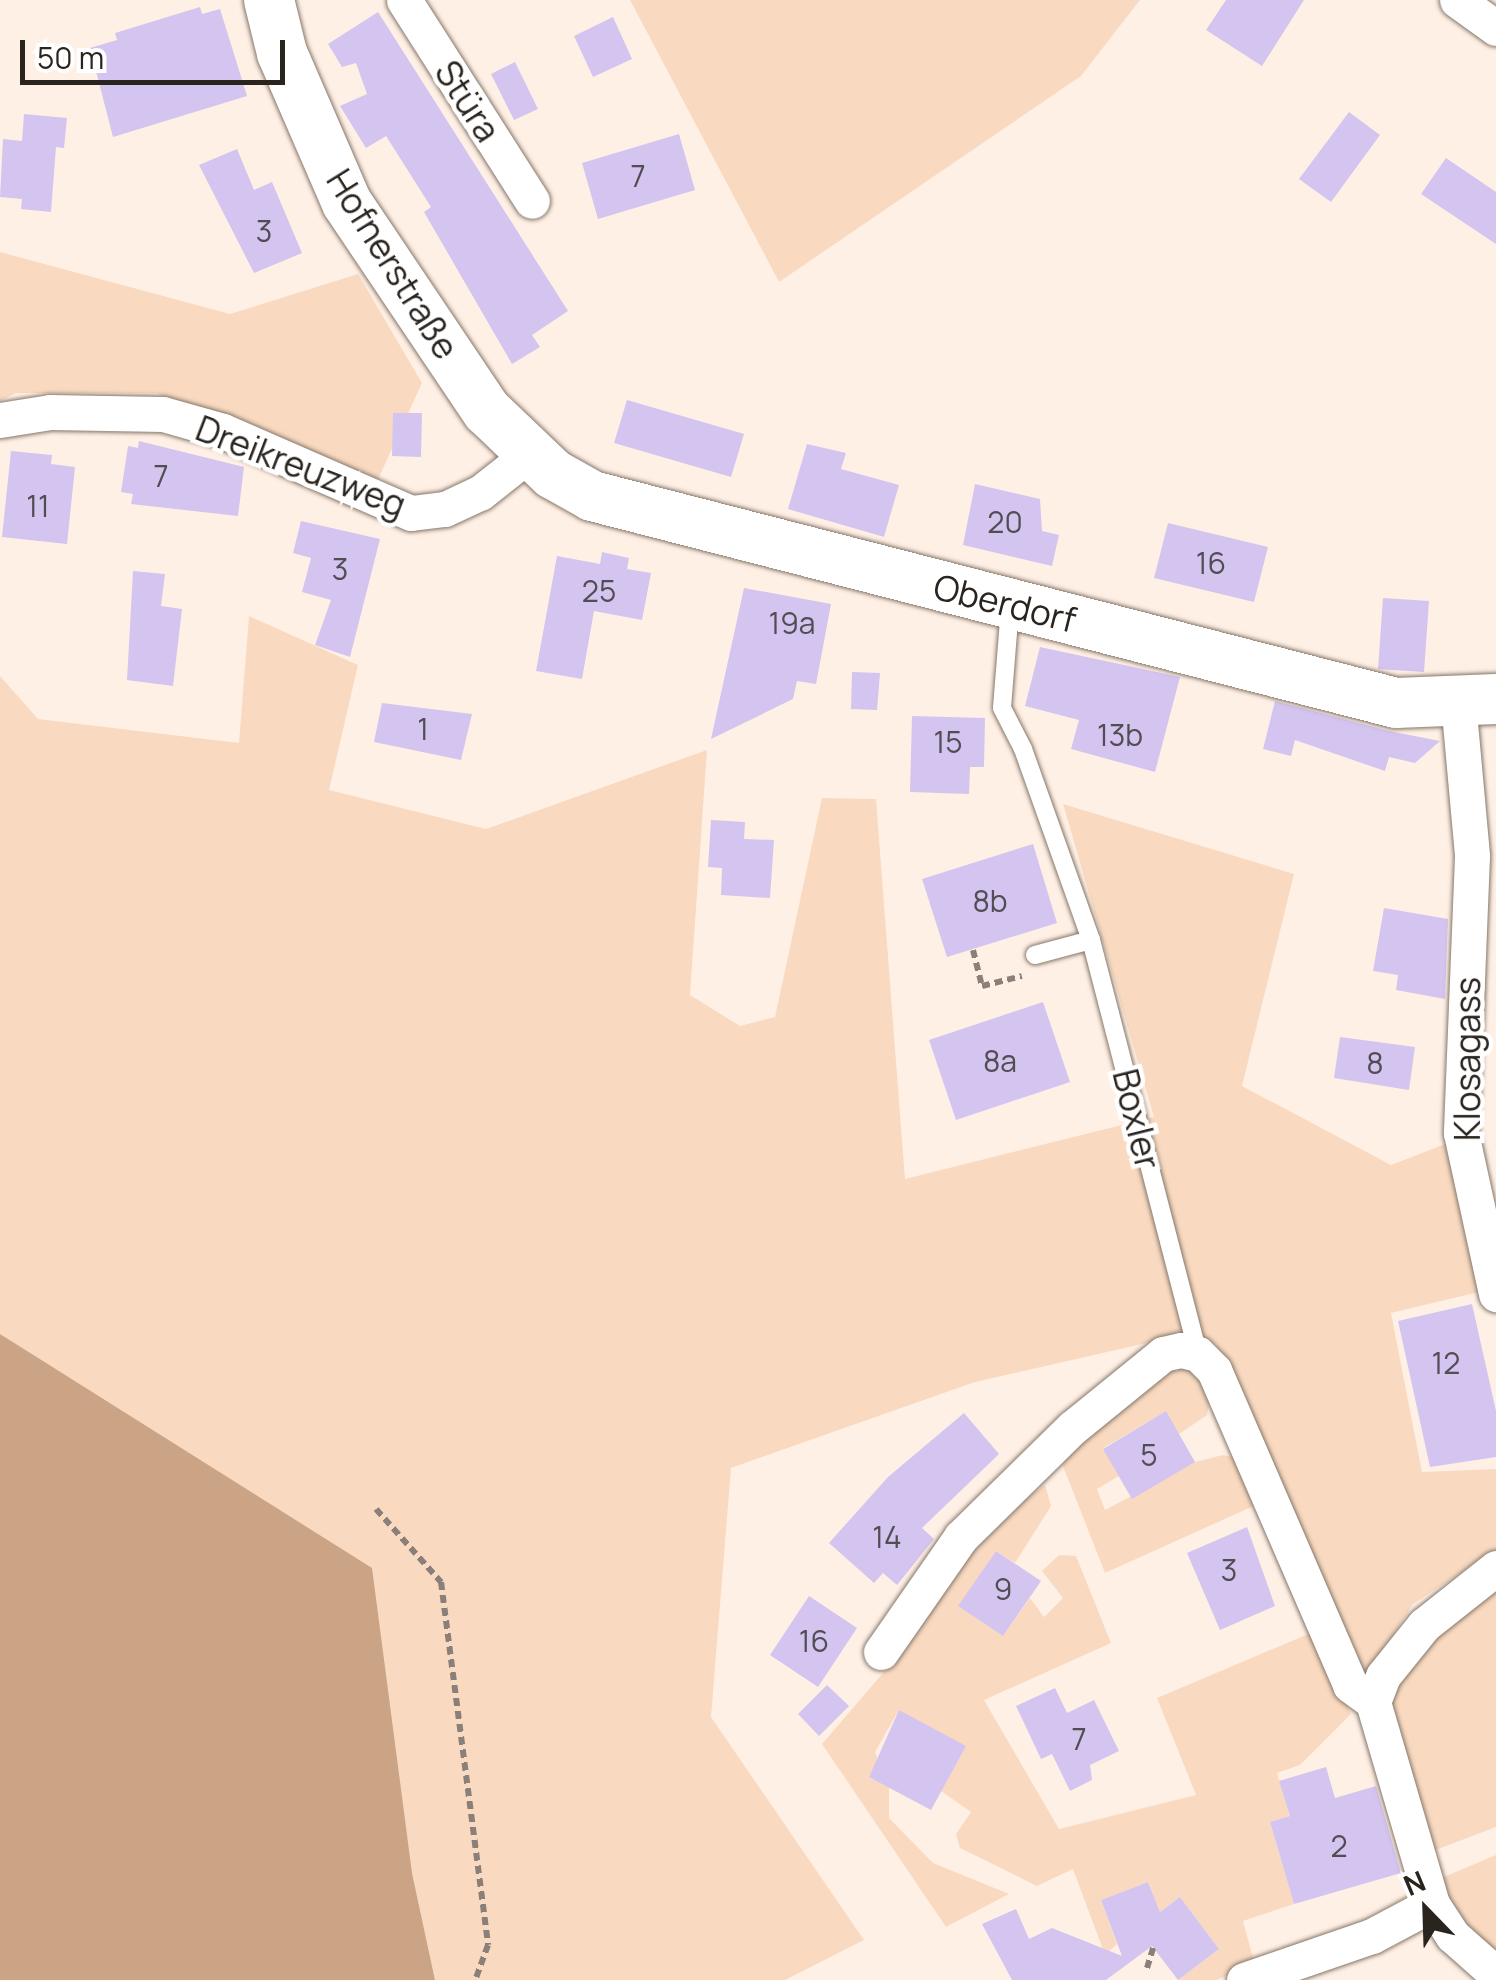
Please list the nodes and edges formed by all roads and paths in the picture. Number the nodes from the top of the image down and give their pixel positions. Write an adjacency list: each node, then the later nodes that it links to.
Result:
1 (269, 0): 7 (main road, Hofnerstraße)
2 (404, 0): 5 (street, Stüra)
3 (1457, 0): 4 (street)
4 (1496, 28)
5 (532, 201)
6 (0, 420): 7 (street, Dreikreuzweg)
7 (528, 455): 8 (main road, Oberdorf)
8 (1011, 604): 9 (main road, Oberdorf); 10 (lane, Boxler)
9 (1477, 700): 12 (street, Klosagass)
10 (1091, 940): 11 (lane); 13 (lane, Boxler)
11 (1035, 956)
12 (1496, 1294)
13 (1198, 1354): 16 (street); 17 (street, Boxler)
14 (376, 1509): 22 (path)
15 (1496, 1568): 17 (street)
16 (881, 1652)
17 (1373, 1702): 18 (street)
18 (1432, 1904): 21 (street); 23 (street)
19 (1153, 1948): 20 (path)
20 (1147, 1968)
21 (1496, 1974)
22 (476, 1980)
23 (1244, 1980)

